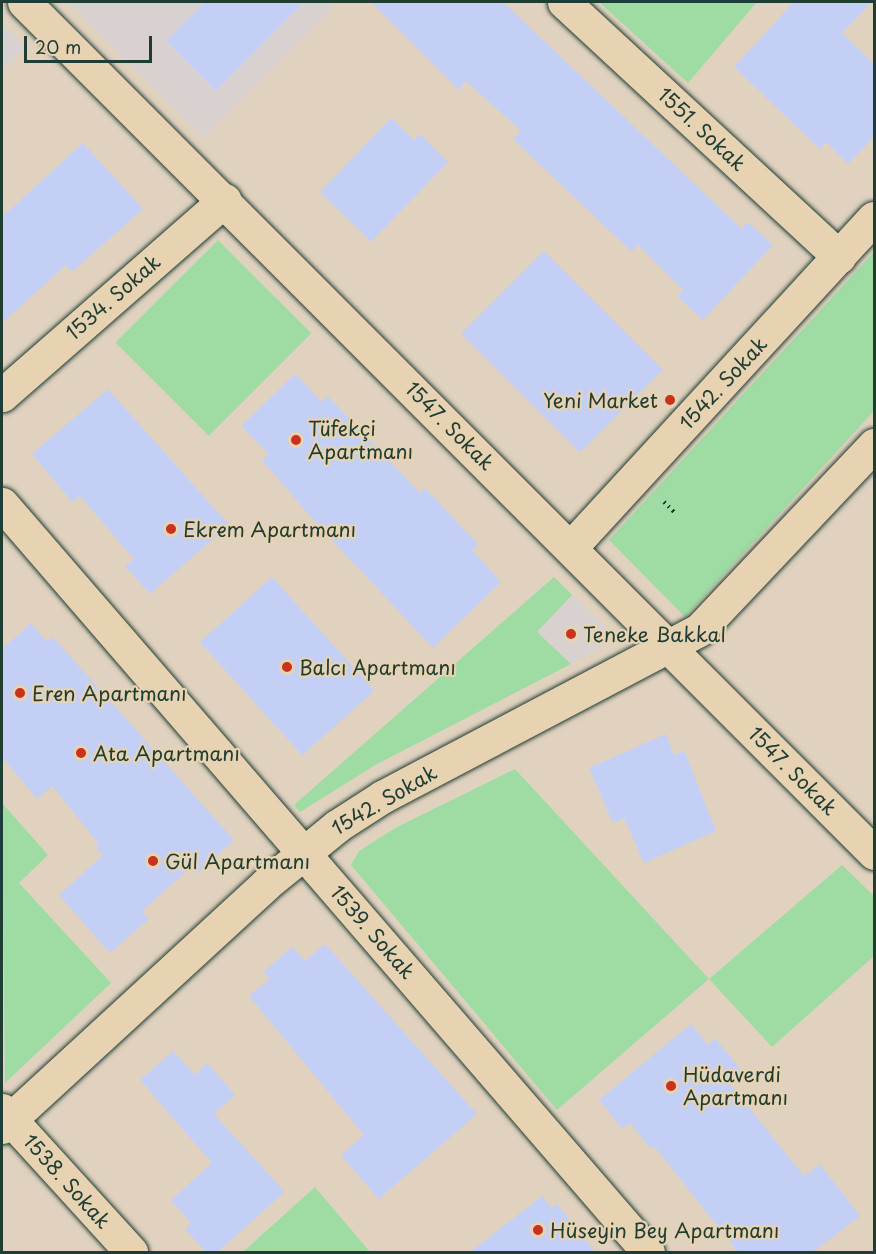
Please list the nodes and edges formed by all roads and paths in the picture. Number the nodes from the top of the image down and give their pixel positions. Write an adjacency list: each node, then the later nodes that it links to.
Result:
1 (24, 2): 3 (street, 1547. Sokak)
2 (564, 2): 5 (street, 1551. Sokak)
3 (225, 200): 6 (street, 1534. Sokak); 9 (street, 1547. Sokak)
4 (874, 218): 5 (street, 1542. Sokak)
5 (839, 257): 9 (street, 1542. Sokak)
6 (2, 394)
7 (874, 445): 10 (street, 1542. Sokak)
8 (2, 504): 11 (street, 1539. Sokak)
9 (571, 547): 10 (street, 1547. Sokak)
10 (671, 648): 11 (street, 1542. Sokak); 12 (street, 1547. Sokak)
11 (303, 851): 13 (street, 1542. Sokak); 15 (street, 1539. Sokak)
12 (874, 853)
13 (4, 1119): 14 (street, 1538. Sokak)
14 (131, 1252)
15 (648, 1252)

